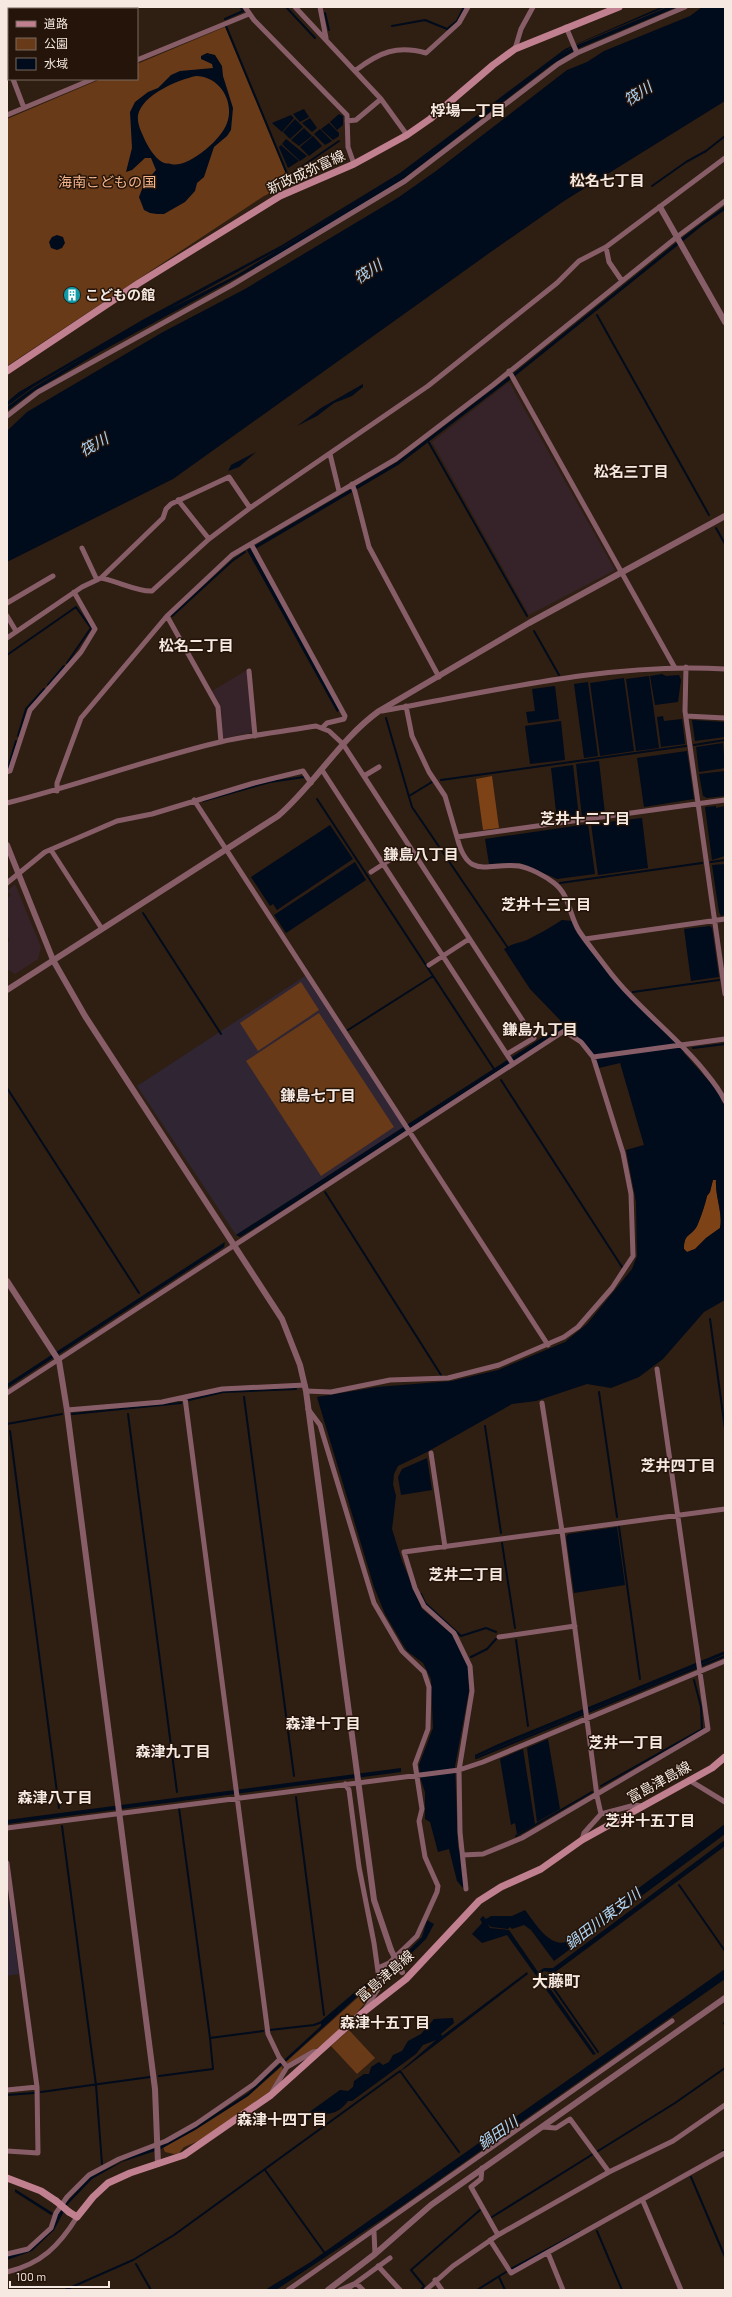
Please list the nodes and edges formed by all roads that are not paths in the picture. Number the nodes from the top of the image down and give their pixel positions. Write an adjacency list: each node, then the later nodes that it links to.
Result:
1 (245, 7): 8 (street)
2 (295, 7): 10 (street)
3 (320, 7): 10 (street)
4 (468, 7): 14 (street)
5 (533, 7): 11 (street)
6 (619, 7): 9 (main road, 新政成弥富線)
7 (685, 7): 12 (street)
8 (249, 14): 13 (street); 20 (street)
9 (566, 27): 11 (main road, 新政成弥富線); 12 (street)
10 (326, 39): 14 (street)
11 (516, 49): 21 (main road, 新政成弥富線)
12 (577, 52): 32 (street)
13 (138, 60)
14 (356, 70): 17 (street)
15 (13, 80): 18 (street)
16 (91, 80): 18 (street)
17 (381, 99): 20 (street); 21 (street)
18 (24, 108): 19 (street)
19 (7, 115)
20 (347, 121): 23 (street)
21 (407, 135): 23 (main road, 新政成弥富線)
22 (725, 158): 25 (street)
23 (354, 164): 30 (main road, 新政成弥富線)
24 (725, 202): 26 (street)
25 (660, 207): 26 (street); 27 (street)
26 (679, 240): 28 (street); 29 (street)
27 (606, 247): 28 (street); 33 (street)
28 (622, 281): 31 (street)
29 (725, 322)
30 (7, 371)
31 (511, 374): 34 (street); 42 (street)
32 (7, 416)
33 (330, 454): 35 (street); 37 (street)
34 (352, 485): 35 (street); 55 (street)
35 (339, 491): 40 (street)
36 (178, 500): 37 (street); 39 (street); 44 (street)
37 (250, 508): 39 (street)
38 (725, 516): 42 (street)
39 (209, 539): 44 (street)
40 (252, 547): 48 (street); 60 (street)
41 (82, 548): 44 (street)
42 (621, 572): 52 (street); 55 (street)
43 (53, 576): 46 (street)
44 (99, 579): 45 (street)
45 (74, 592): 49 (street); 66 (street)
46 (7, 603)
47 (7, 616): 49 (street)
48 (167, 616): 62 (street); 69 (street)
49 (16, 632): 50 (street)
50 (7, 638)
51 (686, 667): 52 (street); 53 (street); 58 (street)
52 (675, 668): 56 (street)
53 (725, 669)
54 (249, 671): 61 (street)
55 (439, 677): 57 (street)
56 (406, 706): 57 (street); 74 (street)
57 (379, 711): 63 (street)
58 (686, 716): 59 (street); 72 (street)
59 (725, 718)
60 (323, 727): 61 (street); 63 (street)
61 (255, 736): 62 (street)
62 (221, 742): 69 (street)
63 (343, 744): 65 (street); 67 (street)
64 (379, 767): 67 (street)
65 (322, 770): 68 (street); 79 (street)
66 (7, 772)
67 (364, 776): 76 (street)
68 (311, 783): 70 (street); 77 (street)
69 (57, 791): 73 (street)
70 (194, 800): 77 (street); 78 (street)
71 (725, 800): 72 (street)
72 (699, 803): 74 (street); 84 (street)
73 (7, 804)
74 (457, 837): 86 (street)
75 (7, 845): 81 (street)
76 (410, 847): 79 (street); 87 (street)
77 (226, 849): 85 (street); 99 (street)
78 (51, 850): 81 (street); 85 (street)
79 (383, 864): 80 (street); 88 (street)
80 (371, 872)
81 (18, 874): 82 (street); 89 (street)
82 (7, 883)
83 (725, 919): 84 (street)
84 (715, 921): 86 (street); 92 (street)
85 (102, 929): 89 (street)
86 (586, 938): 94 (street)
87 (470, 939): 88 (street); 95 (street)
88 (443, 956): 90 (street); 95 (street)
89 (53, 960): 91 (street); 100 (street)
90 (429, 965)
91 (7, 990)
92 (725, 994)
93 (725, 1039): 94 (street)
94 (683, 1046): 96 (street); 98 (street)
95 (508, 1056): 97 (street)
96 (594, 1057): 97 (street); 102 (street)
97 (513, 1064): 99 (street)
98 (725, 1101)
99 (410, 1132): 100 (street); 102 (street)
100 (234, 1245): 103 (street); 105 (street)
101 (7, 1281): 103 (street)
102 (548, 1345): 105 (street)
103 (58, 1360): 106 (street); 110 (street)
104 (657, 1369): 113 (street)
105 (305, 1388): 107 (street); 109 (street)
106 (7, 1393)
107 (185, 1398): 110 (street); 127 (street)
108 (542, 1403): 114 (street)
109 (308, 1409): 123 (street); 125 (street)
110 (68, 1410): 131 (street)
111 (431, 1453): 115 (street)
112 (725, 1508): 113 (street)
113 (678, 1515): 114 (street); 119 (street)
114 (562, 1531): 115 (street); 116 (street)
115 (445, 1547): 122 (street)
116 (575, 1626): 117 (street); 120 (street)
117 (499, 1637)
118 (725, 1661): 119 (street)
119 (700, 1672): 120 (street); 128 (street)
120 (587, 1720): 122 (street); 128 (street)
121 (725, 1757): 124 (main road, 富島津島線)
122 (459, 1770): 123 (street); 135 (street)
123 (415, 1774): 125 (street); 138 (street)
124 (689, 1780): 129 (street); 130 (main road, 富島津島線)
125 (357, 1781): 126 (street); 139 (street, bridge)
126 (345, 1784): 127 (street); 138 (street)
127 (236, 1794): 131 (street); 144 (street)
128 (597, 1796): 132 (street); 135 (street)
129 (725, 1802)
130 (641, 1806): 132 (street); 134 (main road, 富島津島線)
131 (120, 1812): 133 (street); 150 (street)
132 (601, 1814): 134 (street)
133 (7, 1828)
134 (582, 1840): 139 (main road, 富島津島線)
135 (463, 1855): 137 (street)
136 (7, 1863): 145 (street)
137 (466, 1889)
138 (378, 1968): 141 (street)
139 (406, 1979): 141 (main road, 富島津島線)
140 (725, 1998): 149 (street)
141 (361, 2014): 143 (main road, 富島津島線)
142 (672, 2021): 159 (street)
143 (320, 2051): 144 (street); 147 (main road, 富島津島線)
144 (284, 2063): 147 (street); 150 (street)
145 (37, 2087): 146 (street); 151 (street)
146 (7, 2090)
147 (271, 2095): 153 (main road, 富島津島線)
148 (725, 2105): 155 (street)
149 (541, 2127): 154 (street); 155 (street)
150 (157, 2144): 153 (street); 163 (street)
151 (7, 2151)
152 (725, 2154): 157 (street)
153 (158, 2164): 158 (main road, 富島津島線)
154 (482, 2168): 160 (street); 164 (street)
155 (609, 2172): 160 (street)
156 (7, 2178): 158 (main road, bridge)
157 (643, 2201): 162 (street); 179 (street)
158 (77, 2217): 167 (street)
159 (374, 2232): 164 (street); 170 (street)
160 (498, 2235): 161 (street)
161 (490, 2240): 162 (street); 168 (street)
162 (548, 2253): 178 (street)
163 (7, 2254)
164 (375, 2254): 171 (street)
165 (390, 2258): 166 (street)
166 (378, 2266): 169 (street); 175 (street)
167 (7, 2272)
168 (435, 2280): 176 (street); 177 (street)
169 (356, 2283): 172 (street); 173 (street); 174 (street)
170 (288, 2290)
171 (328, 2290)
172 (340, 2290)
173 (346, 2290)
174 (363, 2290)
175 (400, 2290)
176 (426, 2290)
177 (442, 2290)
178 (564, 2290)
179 (680, 2290)

